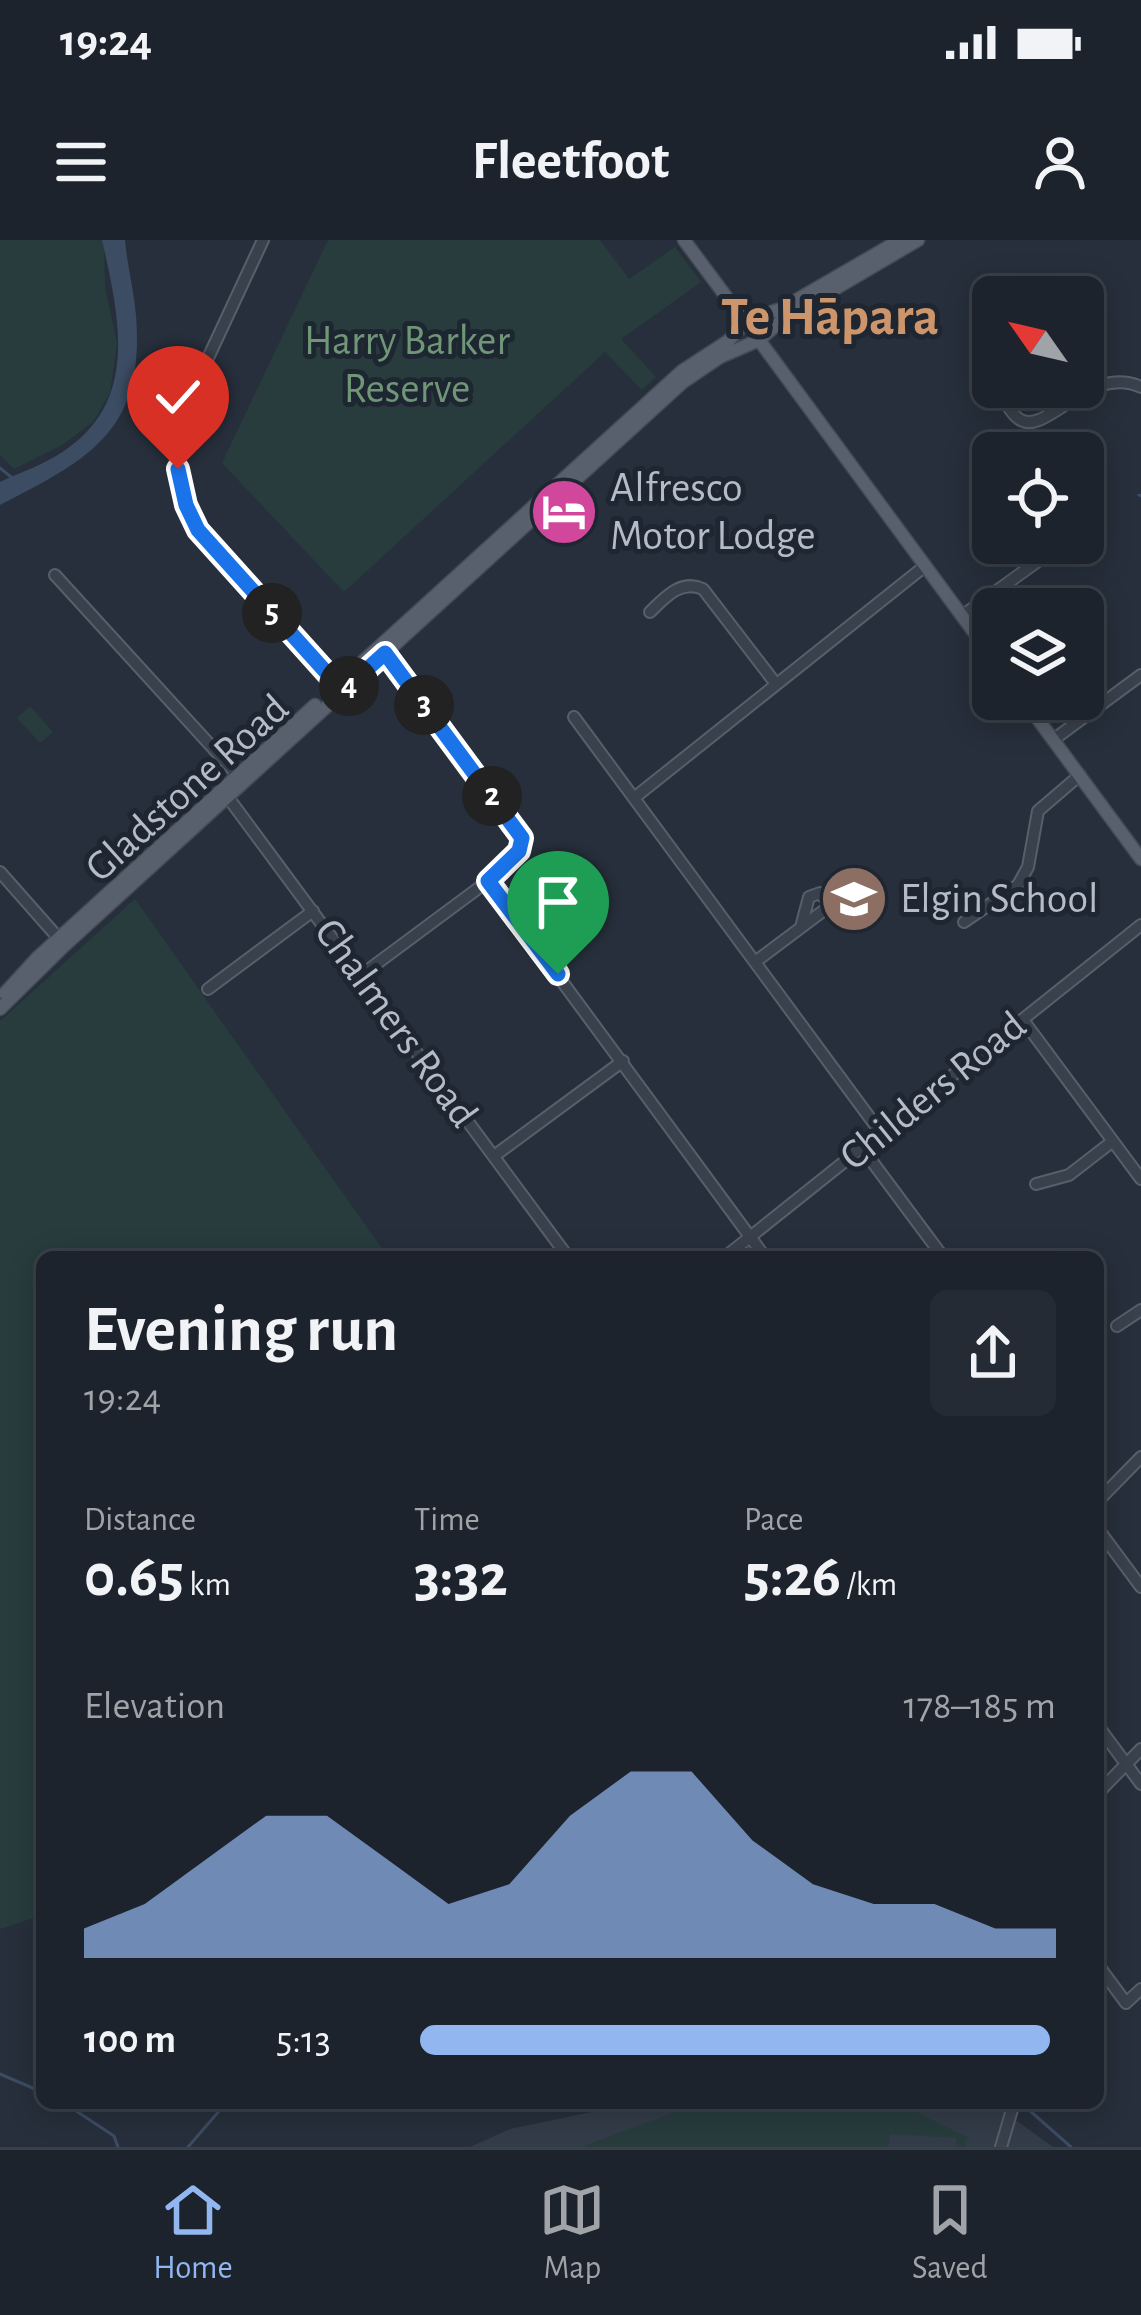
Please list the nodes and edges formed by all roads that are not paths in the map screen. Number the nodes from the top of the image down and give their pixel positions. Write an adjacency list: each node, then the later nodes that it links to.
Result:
1 (263, 240): 20 (street)
2 (685, 240): 5 (main road)
3 (900, 240): 5 (main road, Gladstone Road)
4 (918, 240): 6 (main road, Gladstone Road)
5 (747, 323): 6 (main road); 6 (main road); 17 (main road, Gladstone Road)
6 (758, 339): 12 (main road); 17 (main road, Gladstone Road)
7 (1104, 385): 8 (street)
8 (1141, 387)
9 (1011, 408): 10 (street)
10 (1060, 408)
11 (1034, 564): 15 (street)
12 (925, 566): 15 (main road); 19 (street)
13 (55, 575): 25 (street)
14 (650, 612): 19 (street)
15 (962, 616): 16 (main road)
16 (972, 630)
17 (382, 650): 20 (main road, Gladstone Road); 30 (street)
18 (1141, 675): 23 (street)
19 (776, 684): 27 (street)
20 (340, 688): 25 (main road, Gladstone Road)
21 (574, 717): 27 (street)
22 (1038, 720): 23 (main road)
23 (1053, 740): 24 (main road)
24 (1080, 775): 28 (main road); 32 (street)
25 (241, 779): 26 (main road, Gladstone Road)
26 (225, 793): 31 (street, Chalmers Road); 35 (main road, Gladstone Road)
27 (634, 798): 36 (street)
28 (1141, 859)
29 (0, 872): 35 (street)
30 (488, 881): 37 (street); 42 (street)
31 (313, 910): 37 (street, Chalmers Road); 38 (street)
32 (964, 922)
33 (1141, 926): 41 (street, Childers Road)
34 (801, 927): 36 (street)
35 (62, 942): 39 (main road, Gladstone Road); 40 (main road, Gladstone Road)
36 (755, 962): 43 (street)
37 (361, 976): 46 (street, Chalmers Road)
38 (208, 989)
39 (0, 998)
40 (0, 1009)
41 (1023, 1020): 43 (street, Childers Road); 44 (street)
42 (623, 1061): 46 (street); 49 (street)
43 (881, 1133): 45 (street, Childers Road)
44 (1113, 1141): 47 (street); 48 (street)
45 (862, 1148): 49 (street, Childers Road); 53 (street)
46 (494, 1156): 50 (street, Chalmers Road)
47 (1141, 1179)
48 (1036, 1184)
49 (751, 1237): 51 (street, Childers Road); 52 (street)
50 (564, 1251)
51 (733, 1251)
52 (761, 1251)
53 (939, 1251)
54 (1141, 1310): 55 (street)
55 (1117, 1326)
56 (1141, 1457): 57 (street)
57 (1104, 1495)
58 (1104, 1536): 59 (street)
59 (1141, 1587)
60 (1104, 1734): 62 (street)
61 (1141, 1749): 62 (street)
62 (1126, 1764): 63 (street); 64 (street)
63 (1141, 1784)
64 (1104, 1787)
65 (1104, 1973): 66 (street)
66 (1141, 1988)
67 (1012, 2109): 68 (street)
68 (1001, 2147)

